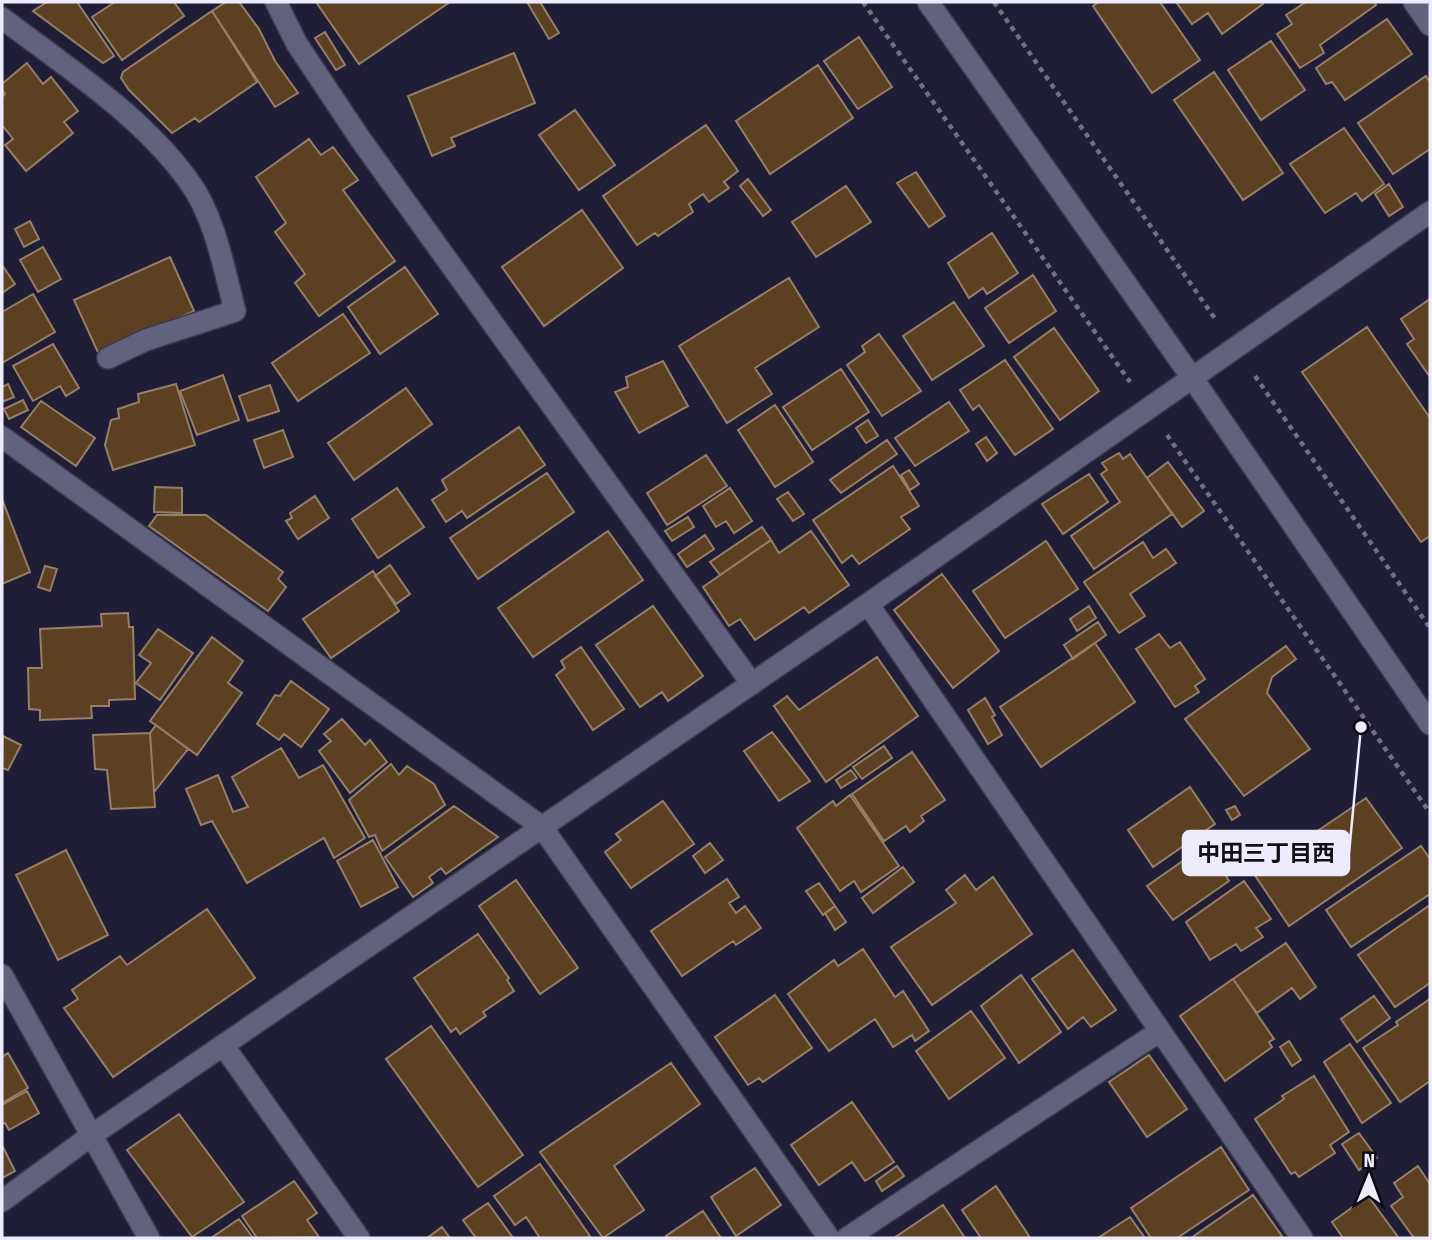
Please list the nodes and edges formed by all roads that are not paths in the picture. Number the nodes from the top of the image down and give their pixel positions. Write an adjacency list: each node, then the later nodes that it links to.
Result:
1 (276, 2): 11 (street)
2 (928, 2): 8 (street)
3 (1414, 2): 5 (street)
4 (2, 18): 7 (street)
5 (1430, 25)
6 (1430, 212): 8 (street)
7 (107, 358)
8 (1193, 379): 10 (street); 12 (street)
9 (2, 437): 13 (street)
10 (868, 604): 11 (street); 15 (street)
11 (752, 684): 13 (street)
12 (1430, 724)
13 (542, 827): 16 (street); 21 (street)
14 (2, 975): 17 (street)
15 (1160, 1031): 22 (street); 23 (street)
16 (223, 1045): 17 (street); 20 (street)
17 (92, 1135): 18 (street); 19 (street)
18 (2, 1201)
19 (149, 1238)
20 (359, 1238)
21 (829, 1238)
22 (847, 1238)
23 (1302, 1238)

